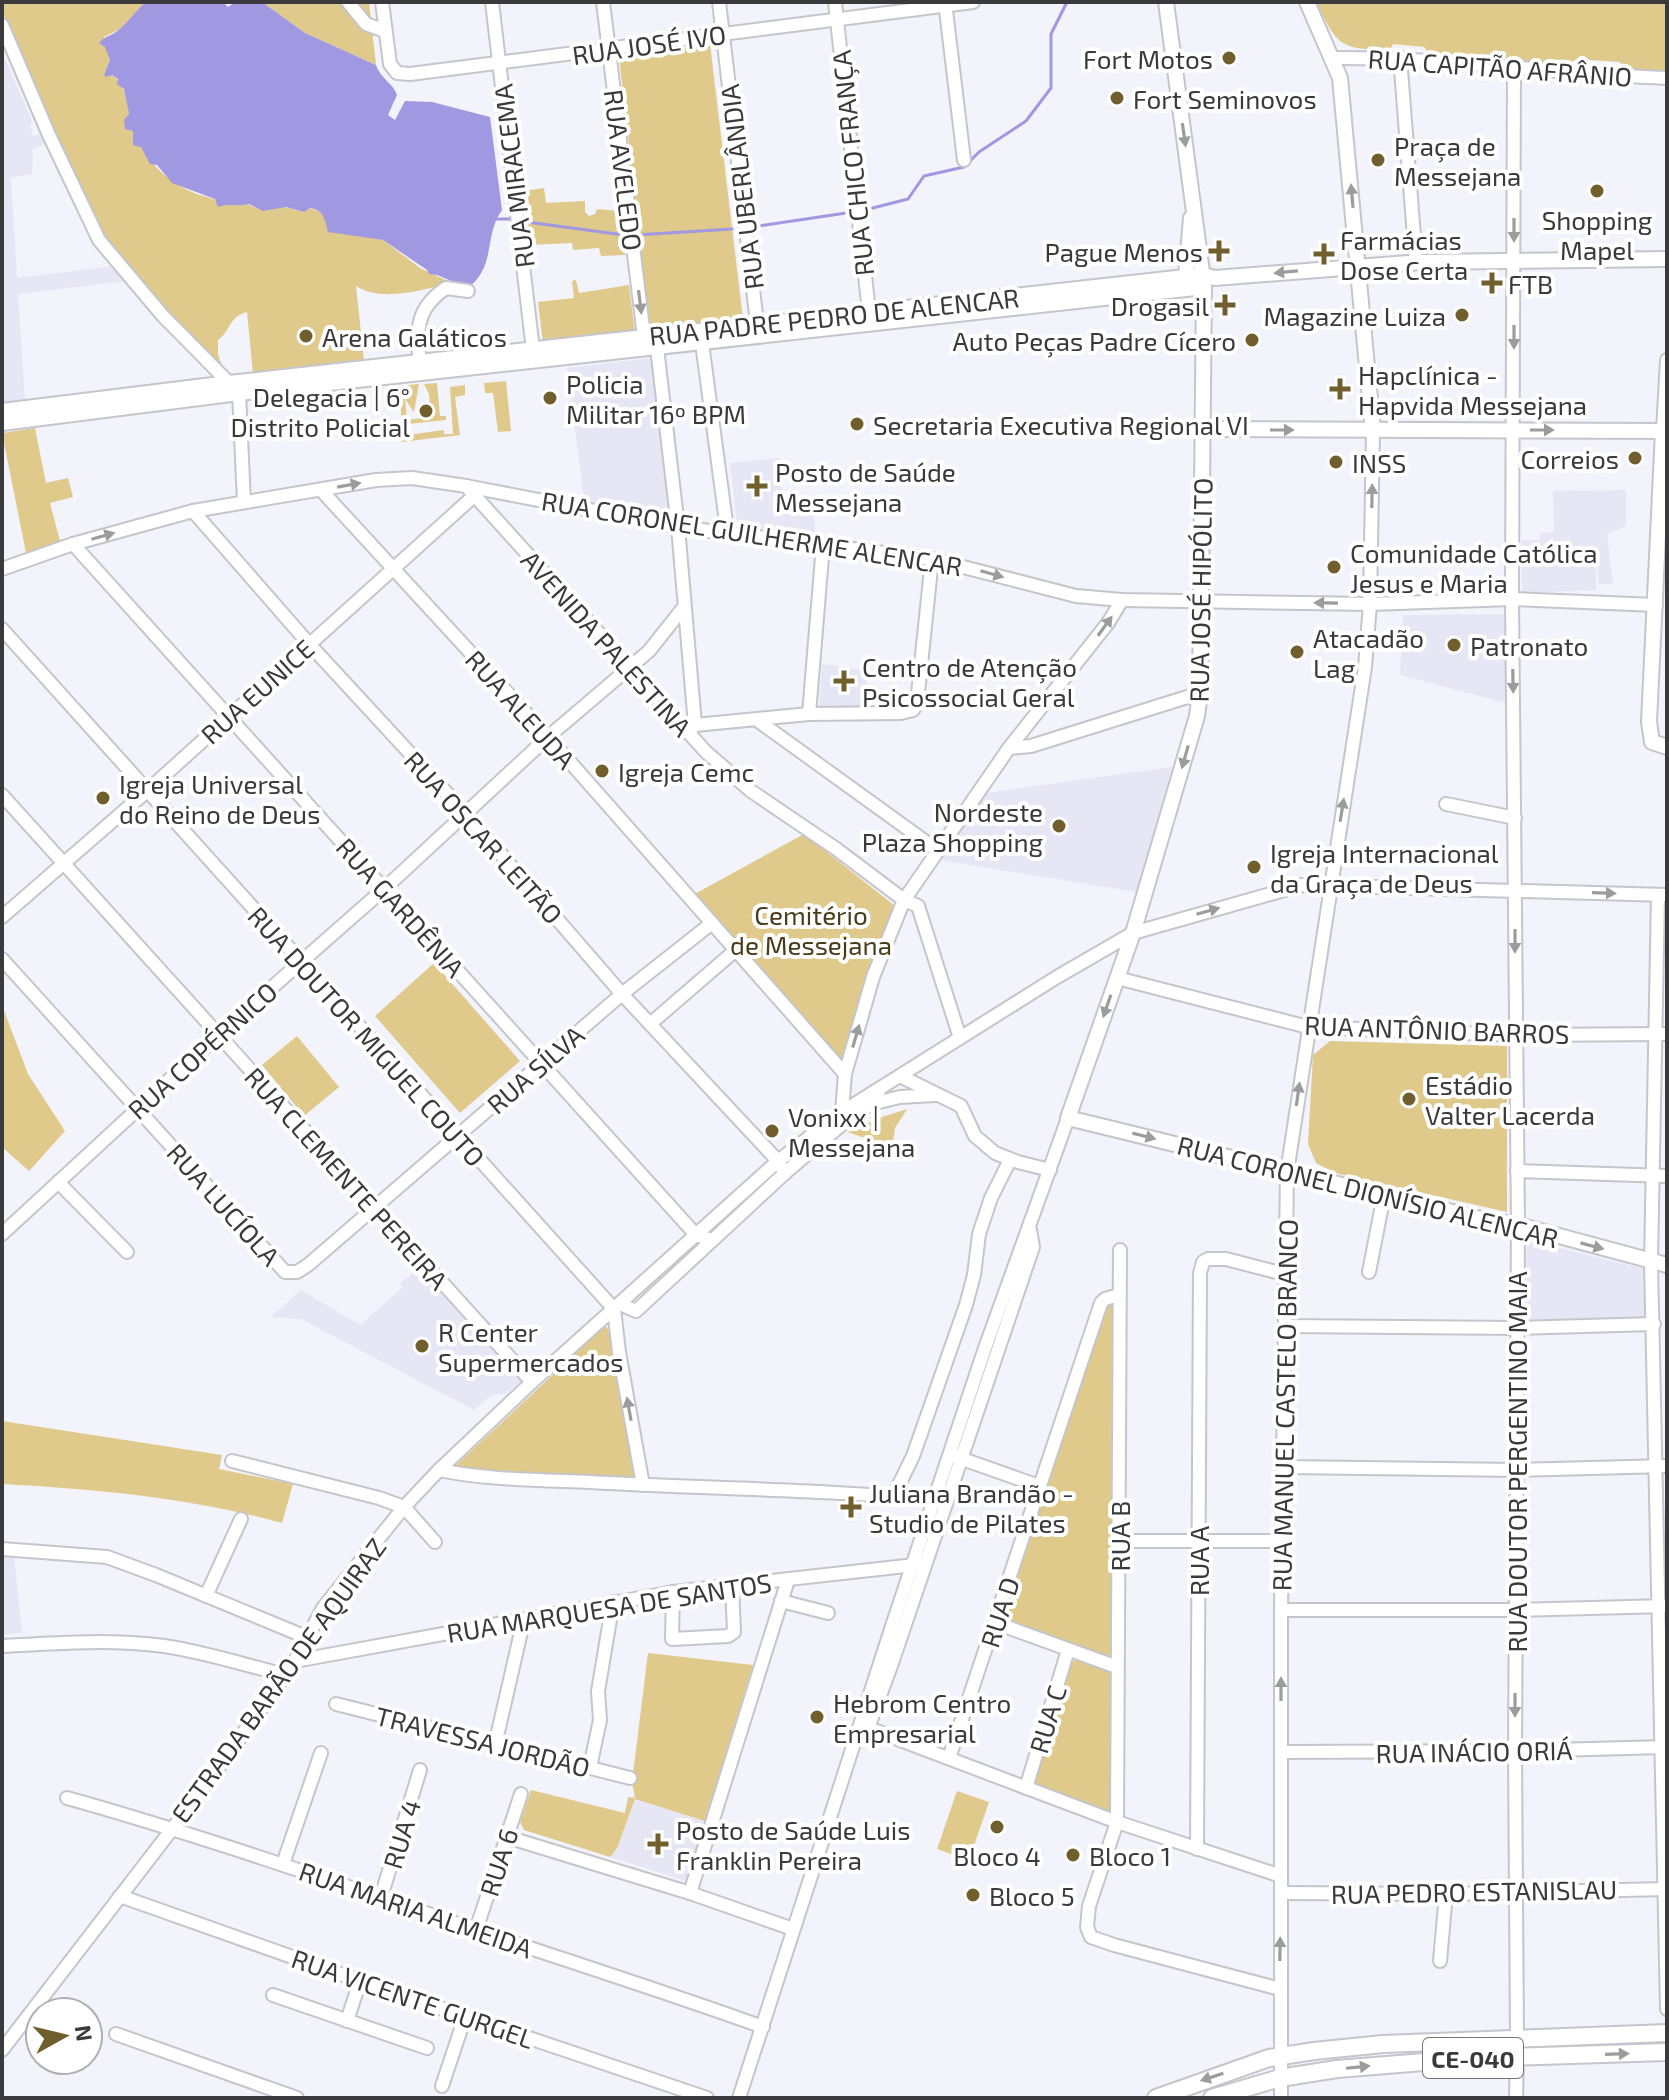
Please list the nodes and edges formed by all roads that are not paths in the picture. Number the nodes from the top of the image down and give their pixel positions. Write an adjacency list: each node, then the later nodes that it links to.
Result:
1 (348, 2): 13 (street)
2 (382, 2): 13 (street, RUA JOSÉ IVO)
3 (492, 2): 18 (street, RUA MIRACEMA)
4 (603, 2): 15 (street, RUA AVELEDO)
5 (719, 2): 14 (street, RUA UBERLÂNDIA)
6 (835, 2): 11 (street, RUA CHICO FRANÇA)
7 (973, 2): 10 (street, RUA JOSÉ IVO)
8 (1166, 2): 22 (main road, RUA JOSÉ HIPÓLITO, one-way to 22)
9 (1307, 2): 17 (main road)
10 (945, 4): 11 (street, RUA JOSÉ IVO); 21 (street)
11 (836, 18): 14 (street, RUA JOSÉ IVO); 31 (street, RUA CHICO FRANÇA)
12 (2, 25): 39 (street)
13 (385, 31): 18 (street, RUA JOSÉ IVO)
14 (723, 34): 15 (street, RUA JOSÉ IVO); 32 (street, RUA UBERLÂNDIA)
15 (609, 50): 18 (street, RUA JOSÉ IVO); 33 (street, RUA AVELEDO, one-way to 33)
16 (1400, 57): 17 (street, RUA CAPITÃO AFRÂNIO); 19 (street, RUA CAPITÃO AFRÂNIO); 25 (street)
17 (1332, 58): 26 (main road, one-way to 17)
18 (500, 63): 35 (street, RUA MIRACEMA)
19 (1514, 68): 20 (street, RUA CAPITÃO AFRÂNIO); 23 (street, RUA DOUTOR PERGENTINO MAIA, one-way to 23)
20 (1667, 78)
21 (964, 160)
22 (1194, 206): 27 (main road); 28 (main road, RUA JOSÉ HIPÓLITO)
23 (1514, 259): 24 (main road, RUA PADRE PEDRO DE ALENCAR); 25 (main road, RUA PADRE PEDRO DE ALENCAR); 43 (street, RUA DOUTOR PERGENTINO MAIA, one-way to 43)
24 (1667, 259)
25 (1416, 262): 26 (main road, RUA PADRE PEDRO DE ALENCAR)
26 (1357, 265): 28 (main road, RUA PADRE PEDRO DE ALENCAR, one-way to 28); 44 (main road)
27 (1186, 276): 28 (main road, RUA PADRE PEDRO DE ALENCAR); 29 (main road, RUA PADRE PEDRO DE ALENCAR)
28 (1204, 281): 29 (main road, RUA PADRE PEDRO DE ALENCAR); 42 (main road, RUA JOSÉ HIPÓLITO)
29 (1121, 290): 31 (main road, RUA PADRE PEDRO DE ALENCAR)
30 (468, 291): 37 (street)
31 (870, 318): 32 (main road, RUA PADRE PEDRO DE ALENCAR); 34 (main road, RUA PADRE PEDRO DE ALENCAR)
32 (757, 323): 33 (main road, RUA PADRE PEDRO DE ALENCAR)
33 (653, 342): 34 (main road, RUA PADRE PEDRO DE ALENCAR); 35 (main road, RUA PADRE PEDRO DE ALENCAR); 38 (main road, RUA PADRE PEDRO DE ALENCAR); 51 (street, RUA AVELEDO)
34 (702, 343): 50 (street)
35 (533, 350): 38 (main road, RUA PADRE PEDRO DE ALENCAR)
36 (1667, 360): 45 (street)
37 (420, 362): 38 (main road, RUA PADRE PEDRO DE ALENCAR); 39 (main road, RUA PADRE PEDRO DE ALENCAR)
38 (458, 364): 39 (main road, RUA PADRE PEDRO DE ALENCAR)
39 (234, 388): 40 (main road, RUA PADRE PEDRO DE ALENCAR); 41 (main road, RUA PADRE PEDRO DE ALENCAR); 48 (street)
40 (2, 411)
41 (2, 423)
42 (1204, 429): 44 (main road, one-way to 44); 59 (main road, RUA JOSÉ HIPÓLITO)
43 (1514, 430): 44 (main road); 45 (main road, one-way to 45); 57 (street, RUA DOUTOR PERGENTINO MAIA)
44 (1373, 431): 60 (street, RUA MANUEL CASTELO BRANCO, one-way to 44)
45 (1665, 431): 61 (main road)
46 (321, 490): 47 (street, RUA CORONEL GUILHERME ALENCAR, one-way to 47); 48 (street, RUA CORONEL GUILHERME ALENCAR); 56 (street, RUA ALEUDA)
47 (470, 490): 51 (street, RUA CORONEL GUILHERME ALENCAR); 56 (street, RUA EUNICE); 65 (street, AVENIDA PALESTINA)
48 (244, 502): 49 (street, RUA CORONEL GUILHERME ALENCAR)
49 (193, 511): 52 (street, RUA CORONEL GUILHERME ALENCAR, one-way to 49); 64 (street, RUA OSCAR LEITÃO)
50 (726, 522)
51 (678, 527): 53 (street, RUA CORONEL GUILHERME ALENCAR); 62 (street, RUA AVELEDO)
52 (73, 544): 55 (street, RUA CORONEL GUILHERME ALENCAR); 68 (street, RUA GARDÊNIA)
53 (823, 545): 54 (street, RUA CORONEL GUILHERME ALENCAR); 67 (street)
54 (932, 559): 58 (street, RUA CORONEL GUILHERME ALENCAR, one-way to 58); 67 (street)
55 (2, 569)
56 (392, 569): 64 (street, RUA EUNICE); 71 (street, RUA ALEUDA)
57 (1512, 599): 60 (street, RUA CORONEL GUILHERME ALENCAR); 61 (street, RUA CORONEL GUILHERME ALENCAR); 78 (street, RUA DOUTOR PERGENTINO MAIA, one-way to 78)
58 (1122, 600): 59 (street, RUA CORONEL GUILHERME ALENCAR); 73 (street, one-way to 58)
59 (1202, 601): 60 (street, RUA CORONEL GUILHERME ALENCAR, one-way to 59); 66 (main road, RUA JOSÉ HIPÓLITO)
60 (1370, 604): 81 (street, RUA MANUEL CASTELO BRANCO, one-way to 60)
61 (1656, 605): 72 (main road)
62 (684, 607): 65 (street, RUA COPÉRNICO); 70 (street, RUA AVELEDO)
63 (2, 629): 74 (street, RUA DOUTOR MIGUEL COUTO)
64 (310, 645): 68 (street, RUA EUNICE); 77 (street, RUA OSCAR LEITÃO)
65 (629, 667): 70 (street, AVENIDA PALESTINA); 71 (street, RUA COPÉRNICO)
66 (1200, 693): 73 (street); 88 (main road, RUA JOSÉ HIPÓLITO, one-way to 88)
67 (809, 714): 69 (street)
68 (228, 715): 74 (street, RUA EUNICE); 82 (street, RUA GARDÊNIA)
69 (757, 720): 70 (street); 79 (street)
70 (691, 729): 85 (street, AVENIDA PALESTINA)
71 (548, 737): 77 (street, RUA COPÉRNICO); 87 (street, RUA ALEUDA)
72 (1667, 747)
73 (1009, 748): 79 (street)
74 (147, 791): 80 (street, RUA EUNICE); 91 (street, RUA DOUTOR MIGUEL COUTO)
75 (2, 795): 80 (street, RUA CLEMENTE PEREIRA)
76 (1446, 804): 78 (street)
77 (466, 814): 82 (street, RUA COPÉRNICO); 93 (street, RUA OSCAR LEITÃO)
78 (1515, 818): 83 (street, RUA DOUTOR PERGENTINO MAIA)
79 (937, 850): 85 (street)
80 (64, 862): 86 (street, RUA EUNICE); 97 (street, RUA CLEMENTE PEREIRA)
81 (1330, 884): 83 (street, ESTRADA BARÃO DE AQUIRAZ); 88 (street, ESTRADA BARÃO DE AQUIRAZ, one-way to 81); 95 (street, RUA MANUEL CASTELO BRANCO)
82 (384, 889): 91 (street, RUA COPÉRNICO); 100 (street, RUA GARDÊNIA)
83 (1515, 890): 84 (street, ESTRADA BARÃO DE AQUIRAZ, one-way to 84); 98 (street, RUA DOUTOR PERGENTINO MAIA, one-way to 98)
84 (1663, 895): 96 (street)
85 (904, 900): 99 (street, AVENIDA PALESTINA); 101 (street, one-way to 85)
86 (2, 917)
87 (712, 923): 93 (street, RUA SÍLVA); 101 (street, RUA ALEUDA)
88 (1133, 933): 92 (main road, RUA JOSÉ HIPÓLITO); 99 (street, ESTRADA BARÃO DE AQUIRAZ)
89 (730, 955): 94 (street)
90 (2, 959): 106 (street, RUA LUCÍOLA)
91 (302, 961): 97 (street, RUA COPÉRNICO); 110 (street, RUA DOUTOR MIGUEL COUTO)
92 (1117, 978): 95 (street, RUA ANTÔNIO BARROS); 108 (main road, RUA JOSÉ HIPÓLITO, one-way to 108)
93 (622, 994): 94 (street, RUA OSCAR LEITÃO); 100 (street, RUA SÍLVA)
94 (650, 1024): 112 (street, RUA OSCAR LEITÃO)
95 (1308, 1027): 98 (street, RUA ANTÔNIO BARROS); 115 (street, RUA MANUEL CASTELO BRANCO, one-way to 95)
96 (1661, 1034): 98 (street, RUA ANTÔNIO BARROS); 117 (street)
97 (218, 1035): 106 (street, RUA COPÉRNICO); 121 (street, RUA CLEMENTE PEREIRA)
98 (1515, 1035): 114 (street, RUA DOUTOR PERGENTINO MAIA)
99 (960, 1038): 102 (street, ESTRADA BARÃO DE AQUIRAZ)
100 (540, 1064): 110 (street, RUA SÍLVA); 125 (street, RUA GARDÊNIA)
101 (845, 1074): 107 (street)
102 (900, 1076): 103 (street, ESTRADA BARÃO DE AQUIRAZ); 104 (street)
103 (880, 1088): 105 (street, ESTRADA BARÃO DE AQUIRAZ); 107 (street, ESTRADA BARÃO DE AQUIRAZ)
104 (936, 1095): 105 (street); 111 (street)
105 (871, 1104): 109 (street, ESTRADA BARÃO DE AQUIRAZ)
106 (137, 1108): 118 (street, RUA COPÉRNICO); 131 (street, RUA LUCÍOLA)
107 (842, 1112): 109 (street, ESTRADA BARÃO DE AQUIRAZ)
108 (1068, 1118): 113 (street); 115 (main road, RUA CORONEL DIONÍSIO ALENCAR, one-way to 115)
109 (827, 1130): 112 (street, ESTRADA BARÃO DE AQUIRAZ); 116 (street, ESTRADA BARÃO DE AQUIRAZ)
110 (458, 1137): 121 (street, RUA SÍLVA); 135 (street, RUA DOUTOR MIGUEL COUTO)
111 (1010, 1160): 113 (street); 148 (street)
112 (778, 1161): 116 (street, RUA OSCAR LEITÃO); 120 (street, ESTRADA BARÃO DE AQUIRAZ)
113 (1050, 1170): 140 (street)
114 (1517, 1171): 117 (street); 123 (street, RUA DOUTOR PERGENTINO MAIA)
115 (1287, 1172): 119 (main road, RUA CORONEL DIONÍSIO ALENCAR); 133 (street, RUA MANUEL CASTELO BRANCO)
116 (785, 1173): 122 (street, ESTRADA BARÃO DE AQUIRAZ)
117 (1661, 1176): 129 (street)
118 (58, 1182): 124 (street, RUA COPÉRNICO); 128 (street)
119 (1384, 1195): 123 (main road, RUA CORONEL DIONÍSIO ALENCAR); 132 (street)
120 (728, 1206): 122 (street); 125 (street, ESTRADA BARÃO DE AQUIRAZ)
121 (374, 1207): 131 (street, RUA SÍLVA); 139 (street, RUA CLEMENTE PEREIRA)
122 (746, 1209): 126 (street, ESTRADA BARÃO DE AQUIRAZ)
123 (1518, 1225): 129 (main road, RUA CORONEL DIONÍSIO ALENCAR, one-way to 129); 138 (street, RUA DOUTOR PERGENTINO MAIA)
124 (2, 1234)
125 (696, 1235): 126 (street); 135 (street, ESTRADA BARÃO DE AQUIRAZ)
126 (712, 1240): 135 (street, ESTRADA BARÃO DE AQUIRAZ)
127 (1120, 1250): 134 (street, RUA B)
128 (127, 1252)
129 (1651, 1262): 130 (main road, RUA CORONEL DIONÍSIO ALENCAR); 136 (street)
130 (1667, 1265)
131 (285, 1272)
132 (1369, 1272)
133 (1284, 1274): 137 (street, RUA MANUEL CASTELO BRANCO); 152 (street, RUA A)
134 (1119, 1295): 147 (street, RUA D); 153 (street, RUA B)
135 (617, 1307): 139 (street, ESTRADA BARÃO DE AQUIRAZ); 146 (street, one-way to 135)
136 (1654, 1324): 138 (street); 142 (street)
137 (1284, 1326): 138 (street); 143 (street, RUA MANUEL CASTELO BRANCO)
138 (1517, 1328): 145 (street, RUA DOUTOR PERGENTINO MAIA)
139 (532, 1382): 144 (street, ESTRADA BARÃO DE AQUIRAZ)
140 (956, 1457): 147 (street); 149 (street)
141 (232, 1461): 150 (street)
142 (1661, 1466): 145 (street); 164 (street)
143 (1284, 1467): 145 (street); 154 (street, RUA MANUEL CASTELO BRANCO)
144 (439, 1470): 146 (street); 150 (street, ESTRADA BARÃO DE AQUIRAZ)
145 (1518, 1470): 166 (street, RUA DOUTOR PERGENTINO MAIA)
146 (643, 1485): 148 (street)
147 (1039, 1486): 169 (street, RUA D)
148 (893, 1497): 149 (street)
149 (941, 1501): 157 (street)
150 (404, 1507): 155 (street); 170 (street, ESTRADA BARÃO DE AQUIRAZ)
151 (241, 1519): 161 (street)
152 (1198, 1540): 153 (street); 154 (street); 193 (street, RUA A)
153 (1120, 1541): 174 (street, RUA B)
154 (1283, 1541): 165 (street, RUA MANUEL CASTELO BRANCO)
155 (435, 1542)
156 (2, 1549): 161 (street)
157 (918, 1564): 158 (street, RUA MARQUESA DE SANTOS); 177 (street)
158 (788, 1580): 159 (street, RUA MARQUESA DE SANTOS); 162 (street)
159 (732, 1585): 160 (street, RUA MARQUESA DE SANTOS); 160 (street)
160 (673, 1592): 163 (street, RUA MARQUESA DE SANTOS)
161 (206, 1596): 170 (street)
162 (781, 1601): 167 (street); 198 (street)
163 (613, 1602): 168 (street, RUA MARQUESA DE SANTOS); 184 (street)
164 (1662, 1606): 166 (street); 179 (street)
165 (1281, 1610): 166 (street); 181 (street, RUA MANUEL CASTELO BRANCO, one-way to 165)
166 (1515, 1610): 180 (street, RUA DOUTOR PERGENTINO MAIA, one-way to 180)
167 (828, 1613)
168 (524, 1619): 173 (street, RUA MARQUESA DE SANTOS); 178 (street)
169 (996, 1623): 172 (street); 183 (street, RUA D)
170 (306, 1637): 173 (street, ESTRADA BARÃO DE AQUIRAZ)
171 (2, 1646): 175 (street)
172 (1068, 1650): 174 (street); 187 (street, RUA C)
173 (295, 1661): 175 (street, ESTRADA BARÃO DE AQUIRAZ)
174 (1117, 1667): 190 (street, RUA B)
175 (285, 1675): 191 (street, ESTRADA BARÃO DE AQUIRAZ)
176 (336, 1704): 178 (street, TRAVESSA JORDÃO)
177 (861, 1728): 183 (street); 203 (street)
178 (495, 1745): 184 (street, TRAVESSA JORDÃO)
179 (1664, 1747): 180 (street, RUA INÁCIO ORIÁ); 196 (street)
180 (1515, 1751): 181 (street, RUA INÁCIO ORIÁ); 197 (street, RUA DOUTOR PERGENTINO MAIA)
181 (1281, 1752): 195 (street, RUA MANUEL CASTELO BRANCO)
182 (321, 1753): 194 (street)
183 (949, 1758): 187 (street)
184 (590, 1767): 186 (street, TRAVESSA JORDÃO)
185 (420, 1770): 202 (street, RUA 4)
186 (630, 1778)
187 (1026, 1788): 190 (street)
188 (521, 1794): 192 (street, RUA 6)
189 (67, 1798): 191 (street, RUA MARIA ALMEIDA)
190 (1117, 1822): 193 (street); 207 (street, RUA B)
191 (173, 1828): 194 (street, RUA MARIA ALMEIDA); 201 (street, ESTRADA BARÃO DE AQUIRAZ)
192 (507, 1837): 198 (street); 204 (street, RUA 6)
193 (1197, 1849): 195 (street)
194 (283, 1864): 202 (street, RUA MARIA ALMEIDA)
195 (1281, 1876): 199 (street, RUA MANUEL CASTELO BRANCO)
196 (1666, 1889): 197 (street, RUA PEDRO ESTANISLAU); 209 (street)
197 (1515, 1891): 200 (street, RUA PEDRO ESTANISLAU); 215 (street, RUA DOUTOR PERGENTINO MAIA)
198 (690, 1893): 203 (street)
199 (1281, 1893): 200 (street, RUA PEDRO ESTANISLAU); 207 (street, RUA MANUEL CASTELO BRANCO, one-way to 199)
200 (1446, 1894): 205 (street)
201 (120, 1896): 206 (street, RUA VICENTE GURGEL); 217 (street, ESTRADA BARÃO DE AQUIRAZ)
202 (381, 1897): 204 (street, RUA MARIA ALMEIDA)
203 (793, 1929): 212 (street)
204 (476, 1930): 212 (street, RUA MARIA ALMEIDA)
205 (1440, 1961)
206 (360, 1981): 210 (street, RUA VICENTE GURGEL); 211 (street)
207 (1280, 1989): 219 (street, RUA MANUEL CASTELO BRANCO)
208 (273, 1995): 211 (street)
209 (1667, 2009)
210 (465, 2017): 222 (street); 224 (street, RUA VICENTE GURGEL)
211 (347, 2021): 216 (street)
212 (763, 2027): 225 (street)
213 (1667, 2033): 215 (highway, CE-040)
214 (116, 2034): 223 (street)
215 (1517, 2039): 219 (highway, CE-040)
216 (427, 2048)
217 (2, 2050)
218 (1667, 2052): 220 (highway, CE-040, one-way to 218)
219 (1280, 2055): 221 (street, RUA MANUEL CASTELO BRANCO); 226 (highway, CE-040, one-way to 226)
220 (1517, 2057): 221 (highway, CE-040, one-way to 220); 229 (street)
221 (1280, 2078): 227 (highway, CE-040); 228 (street, RUA MANUEL CASTELO BRANCO)
222 (442, 2086)
223 (297, 2098)
224 (707, 2098)
225 (739, 2098)
226 (1156, 2098)
227 (1212, 2098)
228 (1281, 2098)
229 (1516, 2098)

